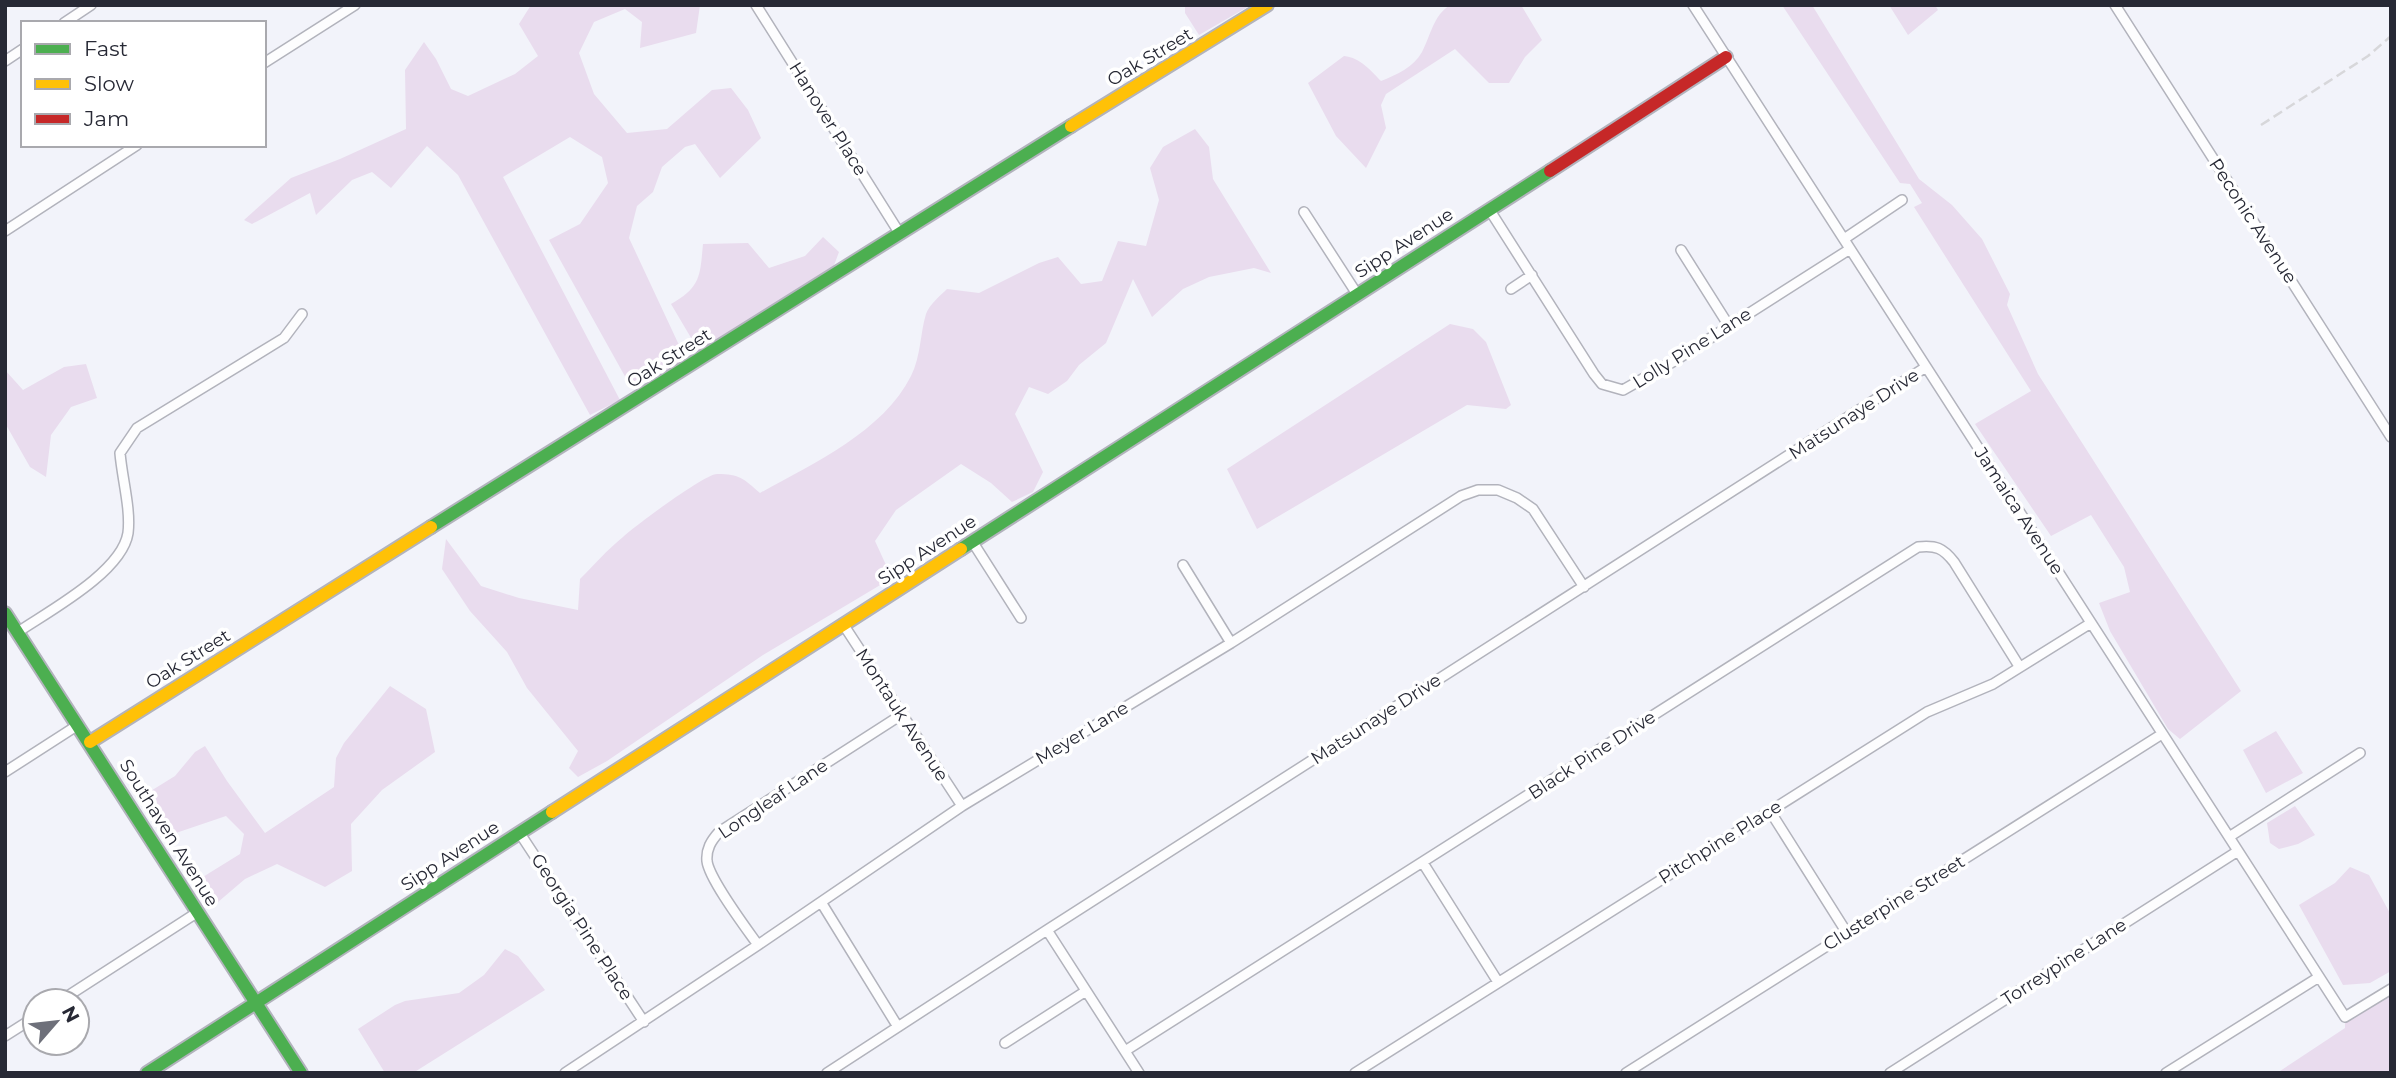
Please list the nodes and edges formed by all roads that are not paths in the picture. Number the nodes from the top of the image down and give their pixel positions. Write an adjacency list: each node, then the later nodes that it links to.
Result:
1 (91, 5): 7 (street)
2 (355, 5): 11 (street)
3 (756, 5): 17 (street, Hanover Place)
4 (1267, 5): 17 (street, Oak Street)
5 (1693, 5): 9 (street, Jamaica Avenue)
6 (2115, 5): 27 (street, Peconic Avenue)
7 (67, 21)
8 (21, 50): 10 (street)
9 (1726, 57): 14 (street, Sipp Avenue); 18 (street, Jamaica Avenue)
10 (5, 61)
11 (266, 63)
12 (135, 147): 16 (street)
13 (1902, 200): 18 (street)
14 (1489, 209): 21 (street, Lolly Pine Lane); 23 (street, Sipp Avenue)
15 (1304, 212): 23 (street)
16 (5, 230)
17 (900, 234): 41 (street, Oak Street)
18 (1844, 239): 19 (street, Jamaica Avenue)
19 (1850, 249): 25 (street, Lolly Pine Lane); 26 (street, Jamaica Avenue)
20 (1681, 250): 25 (street)
21 (1532, 275): 22 (street); 25 (street, Lolly Pine Lane)
22 (1510, 289)
23 (1357, 294): 28 (street, Sipp Avenue)
24 (302, 314): 35 (street)
25 (1729, 326)
26 (1926, 368): 30 (street, Matsunaye Drive); 33 (street, Jamaica Avenue)
27 (2391, 437)
28 (972, 541): 32 (street); 34 (street, Sipp Avenue)
29 (1184, 565): 36 (street)
30 (1584, 587): 36 (street, Meyer Lane); 52 (street, Matsunaye Drive)
31 (5, 613): 35 (street, Southaven Avenue)
32 (1021, 618)
33 (2091, 622): 37 (street, Pitchpine Place); 40 (street, Jamaica Avenue)
34 (843, 624): 38 (street, Montauk Avenue); 46 (street, Sipp Avenue)
35 (18, 632): 39 (street, Southaven Avenue)
36 (1231, 643): 44 (street, Meyer Lane)
37 (2020, 666): 45 (street, Pitchpine Place); 49 (street, Black Pine Drive)
38 (901, 715): 44 (street, Montauk Avenue); 54 (street, Longleaf Lane)
39 (78, 725): 41 (street, Southaven Avenue); 43 (street)
40 (2162, 734): 47 (street, Jamaica Avenue); 53 (street, Clusterpine Street)
41 (90, 742): 51 (street, Southaven Avenue)
42 (2360, 753): 47 (street)
43 (5, 772)
44 (962, 806): 50 (street, Meyer Lane)
45 (1770, 811): 53 (street); 56 (street, Pitchpine Place)
46 (519, 832): 60 (street, Sipp Avenue); 61 (street, Georgia Pine Place)
47 (2229, 837): 48 (street, Jamaica Avenue)
48 (2238, 851): 55 (street, Jamaica Avenue); 74 (street, Torreypine Lane)
49 (1423, 863): 56 (street); 66 (street, Black Pine Drive)
50 (821, 902): 54 (street, Meyer Lane); 63 (street)
51 (198, 912): 57 (street); 60 (street, Southaven Avenue)
52 (1046, 930): 59 (street); 63 (street, Matsunaye Drive)
53 (1847, 933): 73 (street, Clusterpine Street)
54 (758, 945): 61 (street, Meyer Lane)
55 (2319, 977): 58 (street, Jamaica Avenue); 75 (street)
56 (1498, 982): 72 (street, Pitchpine Place)
57 (82, 987)
58 (2391, 989)
59 (1086, 991): 65 (street); 66 (street)
60 (255, 1003): 67 (street, Sipp Avenue); 68 (street, Southaven Avenue)
61 (644, 1022): 69 (street, Meyer Lane)
62 (21, 1026): 64 (street)
63 (898, 1027): 70 (street, Matsunaye Drive)
64 (5, 1037)
65 (1005, 1043)
66 (1125, 1051): 71 (street)
67 (147, 1073)
68 (301, 1073)
69 (565, 1073)
70 (827, 1073)
71 (1139, 1073)
72 (1355, 1073)
73 (1626, 1073)
74 (1890, 1073)
75 (2166, 1073)

